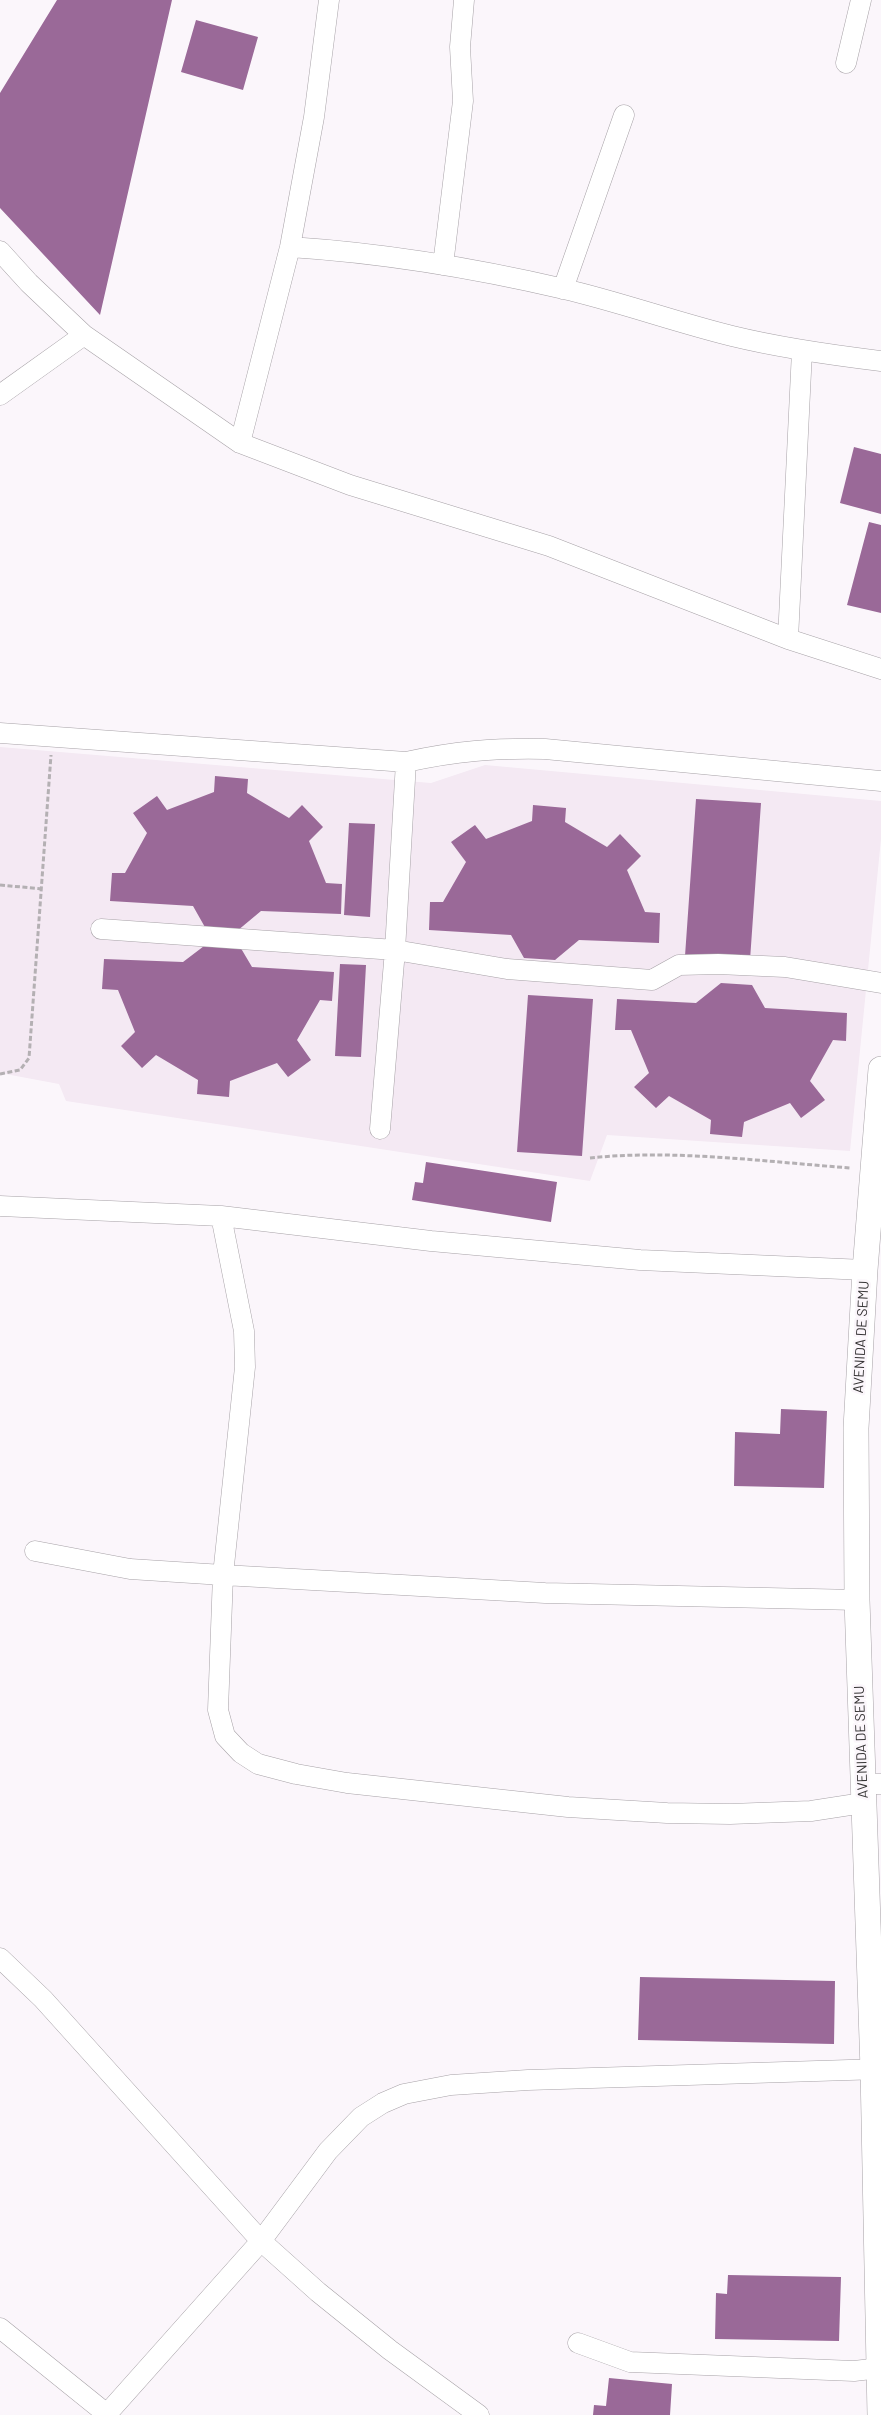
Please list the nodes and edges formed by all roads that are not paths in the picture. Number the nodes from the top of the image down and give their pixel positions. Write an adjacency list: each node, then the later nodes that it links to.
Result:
1 (329, 0): 6 (street)
2 (464, 0): 8 (street)
3 (861, 0): 4 (street)
4 (846, 63)
5 (624, 115): 9 (street)
6 (290, 247): 8 (street); 14 (street)
7 (0, 251): 10 (street)
8 (443, 265): 9 (street)
9 (563, 289): 11 (street)
10 (84, 336): 13 (street); 14 (street)
11 (802, 351): 12 (street); 15 (street)
12 (881, 361)
13 (0, 395)
14 (240, 443): 15 (street)
15 (788, 639): 16 (street)
16 (881, 669)
17 (0, 733): 18 (street)
18 (406, 762): 19 (street); 21 (street)
19 (881, 781)
20 (101, 929): 21 (street)
21 (395, 950): 22 (street); 24 (street)
22 (881, 983)
23 (881, 1069): 27 (main road, AVENIDA DE SEMU)
24 (380, 1129)
25 (0, 1206): 26 (street)
26 (221, 1216): 28 (street); 30 (street)
27 (874, 1235): 28 (main road, AVENIDA DE SEMU)
28 (865, 1270): 31 (main road, AVENIDA DE SEMU)
29 (35, 1552): 30 (street)
30 (223, 1575): 31 (street); 32 (street)
31 (857, 1600): 32 (main road, AVENIDA DE SEMU)
32 (869, 1791): 34 (main road, AVENIDA DE SEMU)
33 (0, 1958): 35 (street)
34 (877, 2069): 35 (street); 38 (main road, AVENIDA DE SEMU)
35 (261, 2241): 39 (street); 40 (street)
36 (0, 2328): 39 (street)
37 (578, 2343): 38 (street)
38 (881, 2368): 41 (main road, AVENIDA DE SEMU)
39 (107, 2415)
40 (479, 2415)
41 (880, 2415)

